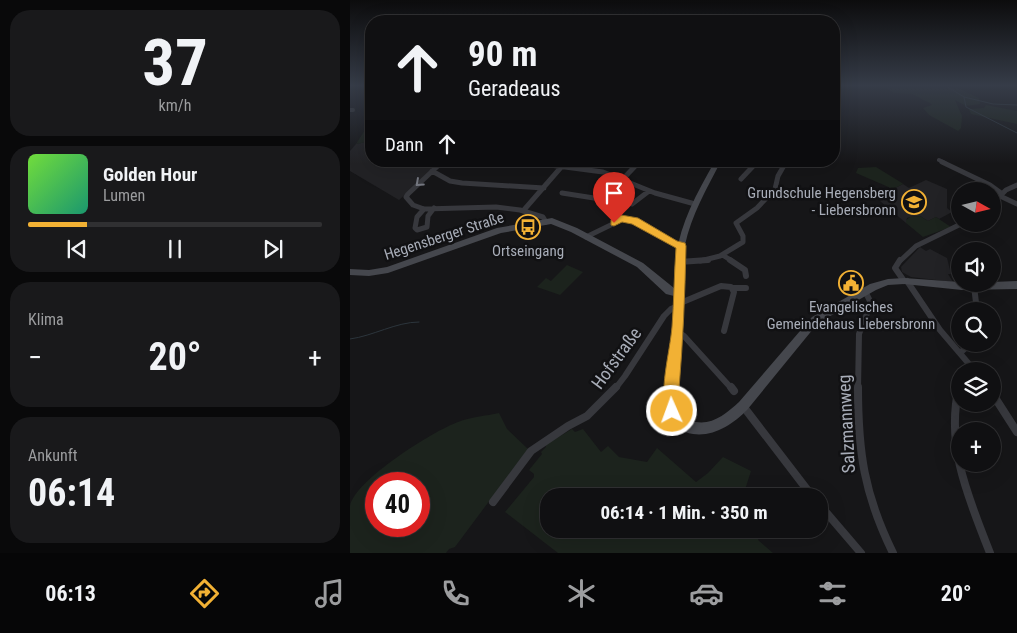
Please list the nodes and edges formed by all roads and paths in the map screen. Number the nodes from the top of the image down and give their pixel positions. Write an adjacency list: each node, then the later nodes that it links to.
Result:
1 (939, 160): 12 (street)
2 (436, 167): 9 (street)
3 (562, 167): 14 (street)
4 (584, 167): 10 (street)
5 (634, 167): 10 (street)
6 (715, 167): 18 (street)
7 (752, 167): 11 (street)
8 (783, 167): 27 (street)
9 (432, 171): 14 (street); 21 (street, one-way to 21)
10 (623, 179): 15 (street)
11 (741, 179)
12 (984, 182)
13 (1017, 185): 17 (street)
14 (544, 188): 22 (street)
15 (649, 191): 16 (street); 18 (street)
16 (562, 193)
17 (1001, 194): 19 (street)
18 (695, 204): 26 (street)
19 (1017, 204)
20 (434, 208): 21 (street); 21 (street); 22 (street)
21 (424, 209)
22 (523, 211): 23 (street)
23 (546, 222): 25 (street); 29 (street, Hegensberger Straße)
24 (951, 229): 31 (street)
25 (586, 237): 26 (street); 38 (street)
26 (681, 246): 28 (street)
27 (724, 256): 28 (street); 30 (street)
28 (679, 262): 38 (street)
29 (350, 272)
30 (746, 276)
31 (906, 281): 32 (street); 37 (street); 42 (street)
32 (951, 284)
33 (1017, 284): 34 (street)
34 (1001, 285)
35 (733, 288): 36 (street, Hofstraße); 39 (street, Hofstraße); 40 (street)
36 (746, 288)
37 (865, 291): 45 (street); 53 (street, Salzmannweg)
38 (678, 293): 39 (street)
39 (678, 305): 41 (street); 50 (street, Hofstraße)
40 (724, 331)
41 (678, 332): 44 (street); 45 (street)
42 (960, 353): 43 (street)
43 (966, 362)
44 (734, 391)
45 (742, 406): 49 (street)
46 (1001, 407): 48 (street)
47 (954, 412): 54 (street)
48 (1017, 432)
49 (806, 488)
50 (493, 502)
51 (828, 514): 52 (street)
52 (861, 553)
53 (893, 553)
54 (990, 553)

